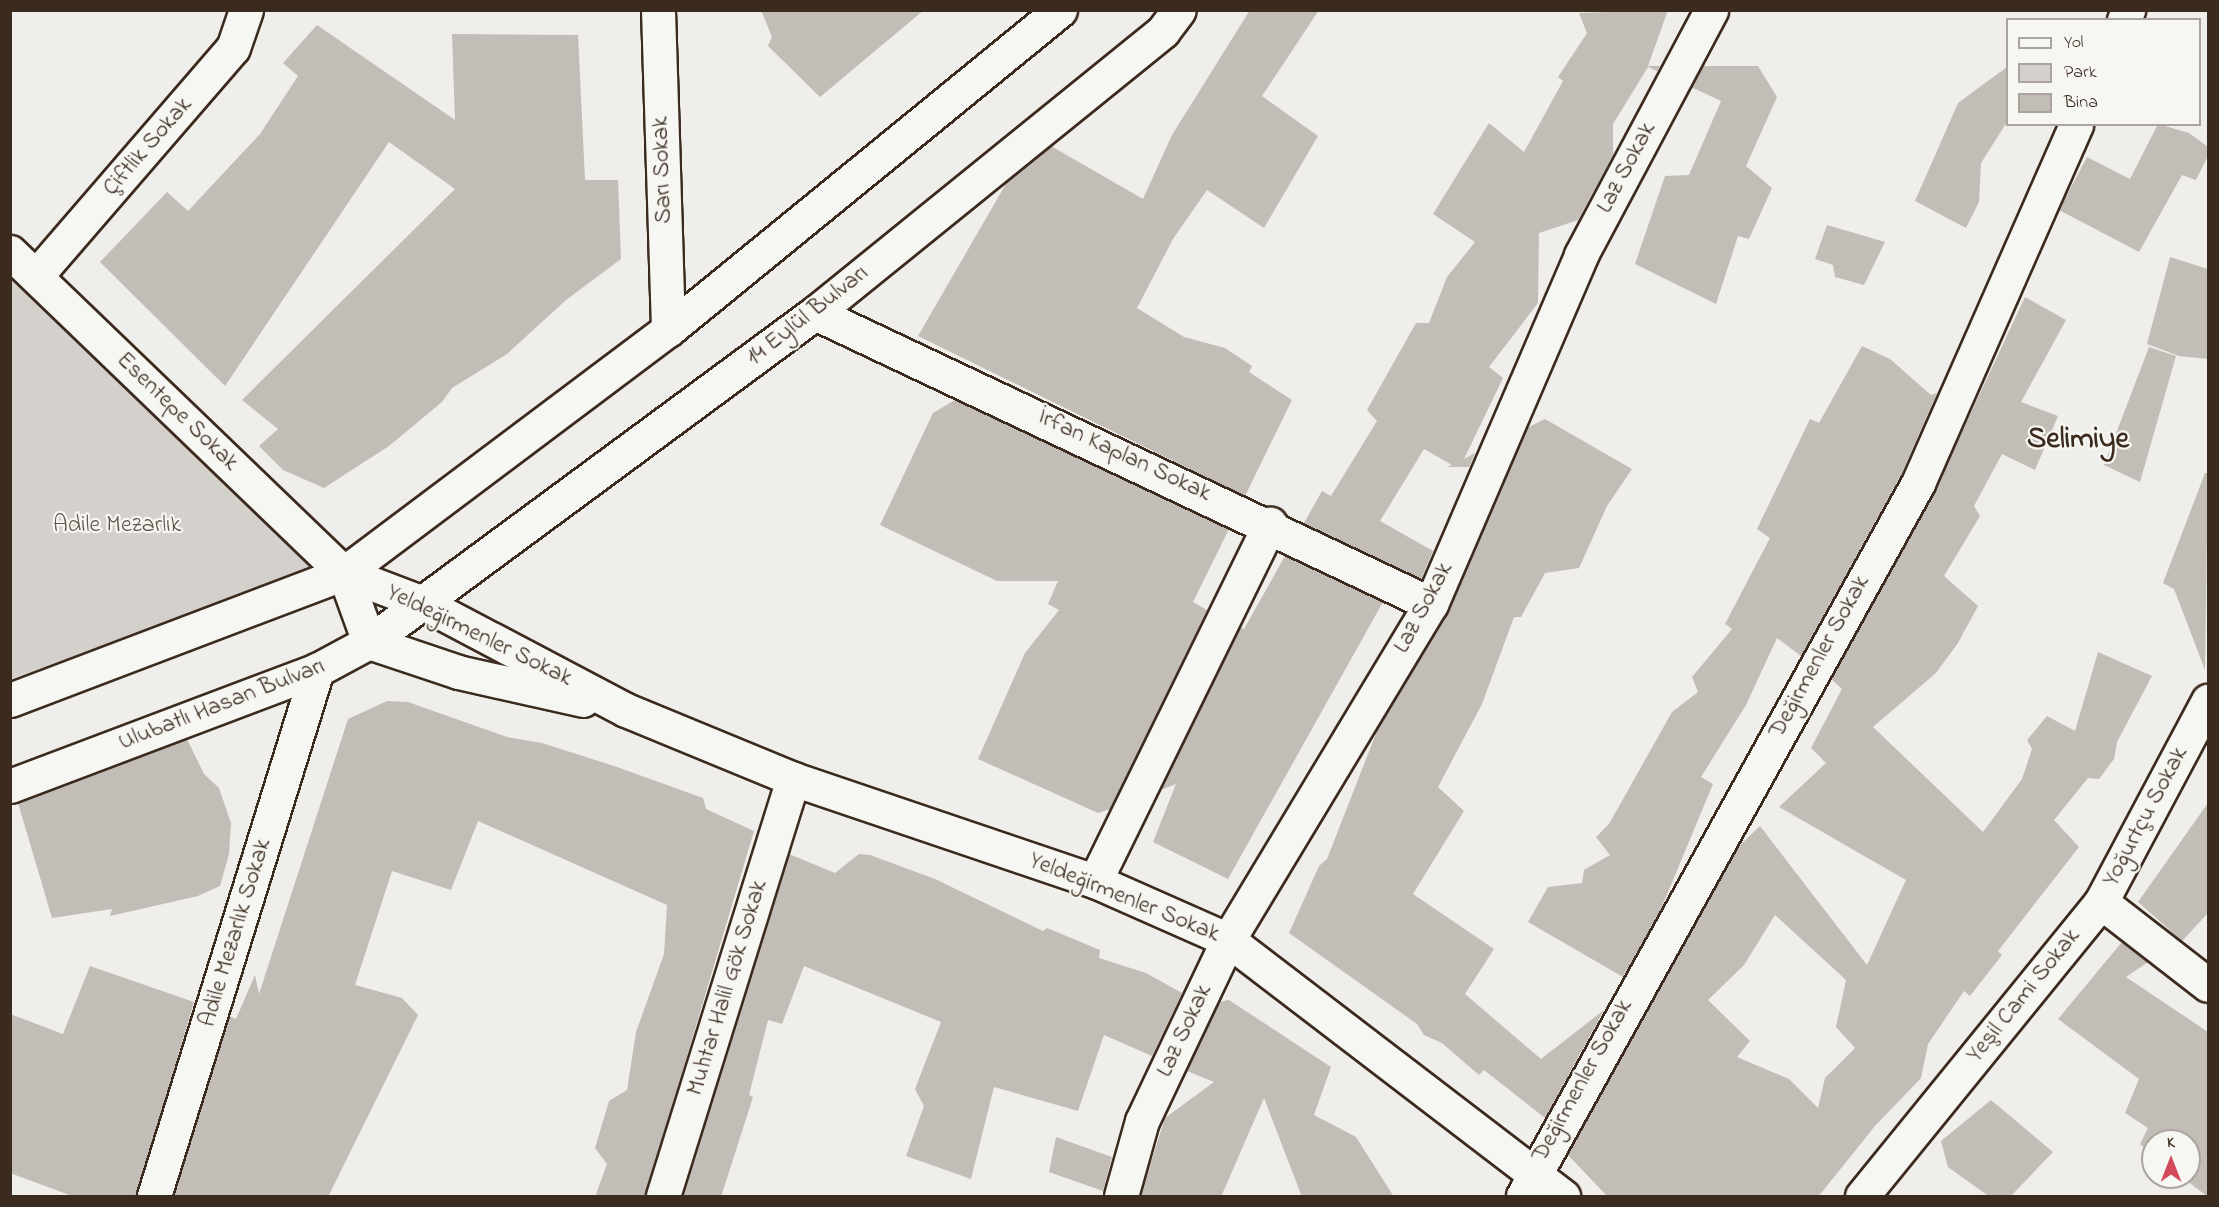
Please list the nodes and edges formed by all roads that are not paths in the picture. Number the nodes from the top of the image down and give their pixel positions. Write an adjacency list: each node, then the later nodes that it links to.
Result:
1 (246, 10): 8 (street, Çiftlik Sokak)
2 (658, 10): 10 (street, Sarı Sokak)
3 (1179, 10): 9 (street, 14 Eylül Bulvarı)
4 (1711, 10): 14 (street, Laz Sokak)
5 (1054, 14): 10 (street)
6 (2075, 126): 26 (street, Değirmenler Sokak)
7 (10, 252): 8 (street, Esentepe Sokak)
8 (36, 276): 12 (street, Esentepe Sokak)
9 (815, 313): 11 (street, İrfan Kaplan Sokak); 13 (street, 14 Eylül Bulvarı)
10 (668, 330): 12 (street)
11 (1270, 524): 14 (street, İrfan Kaplan Sokak); 22 (street)
12 (344, 573): 13 (street, Yeldeğirmenler Sokak); 15 (street, Yeldeğirmenler Sokak); 17 (street)
13 (423, 603): 15 (street, Ulubatlı Hasan Bulvarı); 19 (street, Yeldeğirmenler Sokak)
14 (1431, 604): 24 (street, Laz Sokak)
15 (369, 642): 16 (street, Ulubatlı Hasan Bulvarı); 19 (street, Yeldeğirmenler Sokak)
16 (317, 670): 21 (street, Ulubatlı Hasan Bulvarı); 27 (street, Adile Mezarlık Sokak)
17 (10, 700)
18 (2208, 701): 23 (street, Yoğurtçu Sokak)
19 (626, 710): 20 (street, Yeldeğirmenler Sokak)
20 (793, 779): 22 (street, Yeldeğirmenler Sokak); 28 (street, Muhtar Halil Gök Sokak)
21 (10, 786)
22 (1095, 881): 24 (street, Yeldeğirmenler Sokak)
23 (2101, 902): 25 (street); 31 (street, Yeşil Cami Sokak)
24 (1228, 940): 26 (street, Yeldeğirmenler Sokak); 29 (street, Laz Sokak)
25 (2208, 985)
26 (1528, 1185): 30 (street, Yeldeğirmenler Sokak)
27 (154, 1197)
28 (663, 1197)
29 (1121, 1197)
30 (1563, 1197)
31 (1862, 1197)

